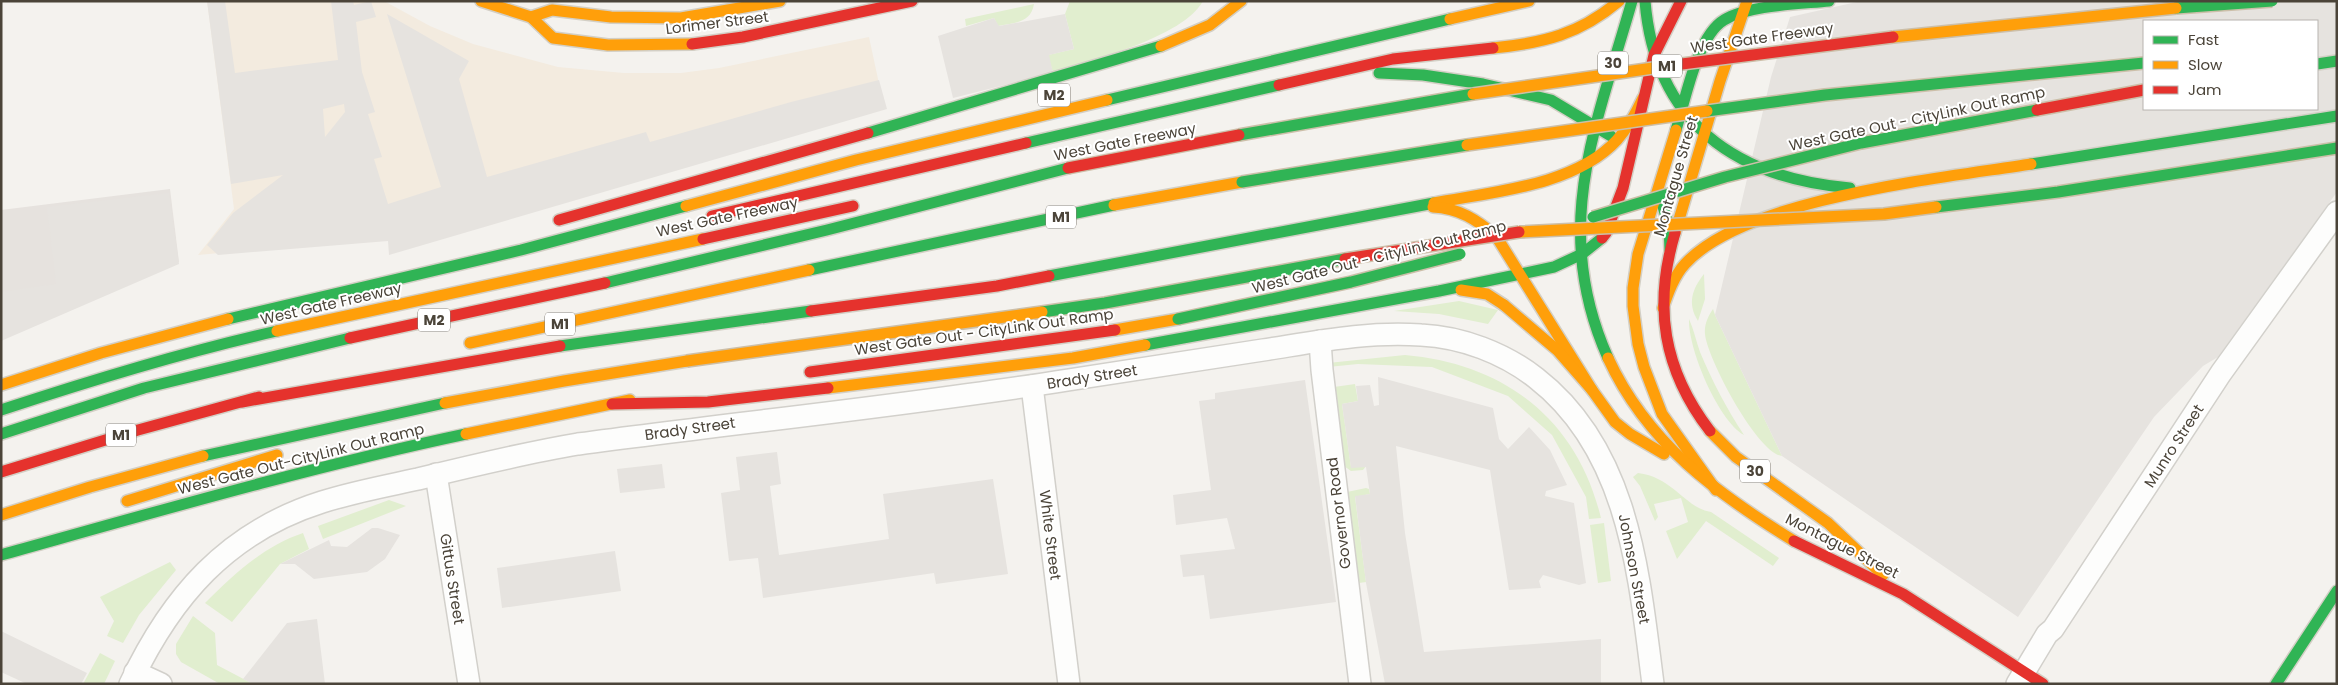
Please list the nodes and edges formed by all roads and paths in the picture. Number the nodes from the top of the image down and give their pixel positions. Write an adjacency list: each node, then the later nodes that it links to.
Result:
1 (481, 1): 14 (main road, Lorimer Street)
2 (780, 1): 14 (main road, Lorimer Street)
3 (912, 1): 14 (main road, Lorimer Street)
4 (1241, 1): 15 (main road, M2)
5 (1530, 1): 16 (main road)
6 (1620, 1): 22 (main road)
7 (1632, 1): 28 (main road, Montague Street / 30)
8 (1644, 1): 17 (main road)
9 (1681, 1): 17 (main road)
10 (1829, 1): 12 (main road)
11 (2272, 1): 36 (main road, West Gate Freeway / M1, bridge)
12 (1746, 6): 25 (main road); 29 (main road, Montague Street / 30)
13 (1213, 8): 15 (main road, M2)
14 (531, 17)
15 (1185, 38): 33 (main road, M2)
16 (1325, 47): 21 (main road); 47 (main road)
17 (1654, 55): 24 (main road); 25 (main road)
18 (2337, 61): 20 (main road)
19 (2143, 63): 54 (main road, M1, bridge)
20 (2318, 64)
21 (1169, 73)
22 (1320, 75): 28 (main road); 44 (main road)
23 (2143, 90): 56 (main road, West Gate Out - CityLink Out Ramp, bridge)
24 (1643, 98): 30 (main road); 32 (main road)
25 (1682, 108): 29 (main road); 39 (main road)
26 (981, 112): 33 (main road, M2)
27 (2337, 116): 38 (main road)
28 (1594, 124): 30 (main road); 34 (main road, Montague Street / 30)
29 (1704, 132): 38 (main road); 48 (main road, Montague Street / 30)
30 (1616, 141): 32 (main road); 34 (main road)
31 (2337, 148): 61 (main road, bridge)
32 (1630, 154): 35 (main road); 49 (main road)
33 (786, 157): 45 (main road, M2)
34 (1586, 165): 42 (main road); 49 (main road, Montague Street / 30)
35 (1642, 167)
36 (1068, 168): 40 (main road, West Gate Freeway / M1); 65 (main road, M2)
37 (1651, 178): 39 (main road)
38 (1874, 189): 52 (main road)
39 (1658, 191): 48 (main road); 71 (main road)
40 (925, 192)
41 (868, 202): 64 (main road, West Gate Freeway)
42 (1403, 209): 50 (main road); 62 (main road)
43 (2337, 212): 78 (street, Munro Street)
44 (698, 219)
45 (548, 223)
46 (649, 228): 47 (main road)
47 (521, 250): 57 (main road)
48 (1670, 250): 52 (main road, Montague Street / 30)
49 (1582, 254): 50 (main road); 70 (main road, Montague Street / 30)
50 (1521, 275): 51 (main road); 60 (main road)
51 (1439, 291): 60 (main road); 63 (main road)
52 (1663, 308): 76 (main road, Montague Street / 30)
53 (1320, 341): 58 (street, Brady Street); 82 (street, Governor Road); 83 (street, Johnson Street)
54 (458, 346)
55 (383, 365): 62 (main road, M1)
56 (801, 373)
57 (1, 385)
58 (1032, 386): 69 (street, Brady Street); 81 (street, White Street)
59 (686, 390): 63 (main road)
60 (1592, 390): 70 (main road)
61 (470, 397): 66 (main road); 73 (main road)
62 (242, 402): 68 (main road, M1)
63 (612, 404): 74 (main road, West Gate Out-CityLink Out Ramp)
64 (1, 410)
65 (1, 434)
66 (312, 444)
67 (284, 453): 72 (main road)
68 (1, 472)
69 (436, 474): 77 (street, Brady Street); 80 (street, Gittus Street)
70 (1697, 474): 71 (main road, Montague Street / 30)
71 (1716, 490): 76 (main road, Montague Street / 30)
72 (117, 504)
73 (1, 515)
74 (1, 555)
75 (2337, 591): 85 (main road)
76 (1903, 594): 78 (main road, Montague Street / 30)
77 (132, 678): 79 (street)
78 (2021, 678): 84 (main road, Montague Street / 30)
79 (161, 684)
80 (469, 684)
81 (1070, 684)
82 (1360, 684)
83 (1653, 684)
84 (2043, 684)
85 (2276, 684)

